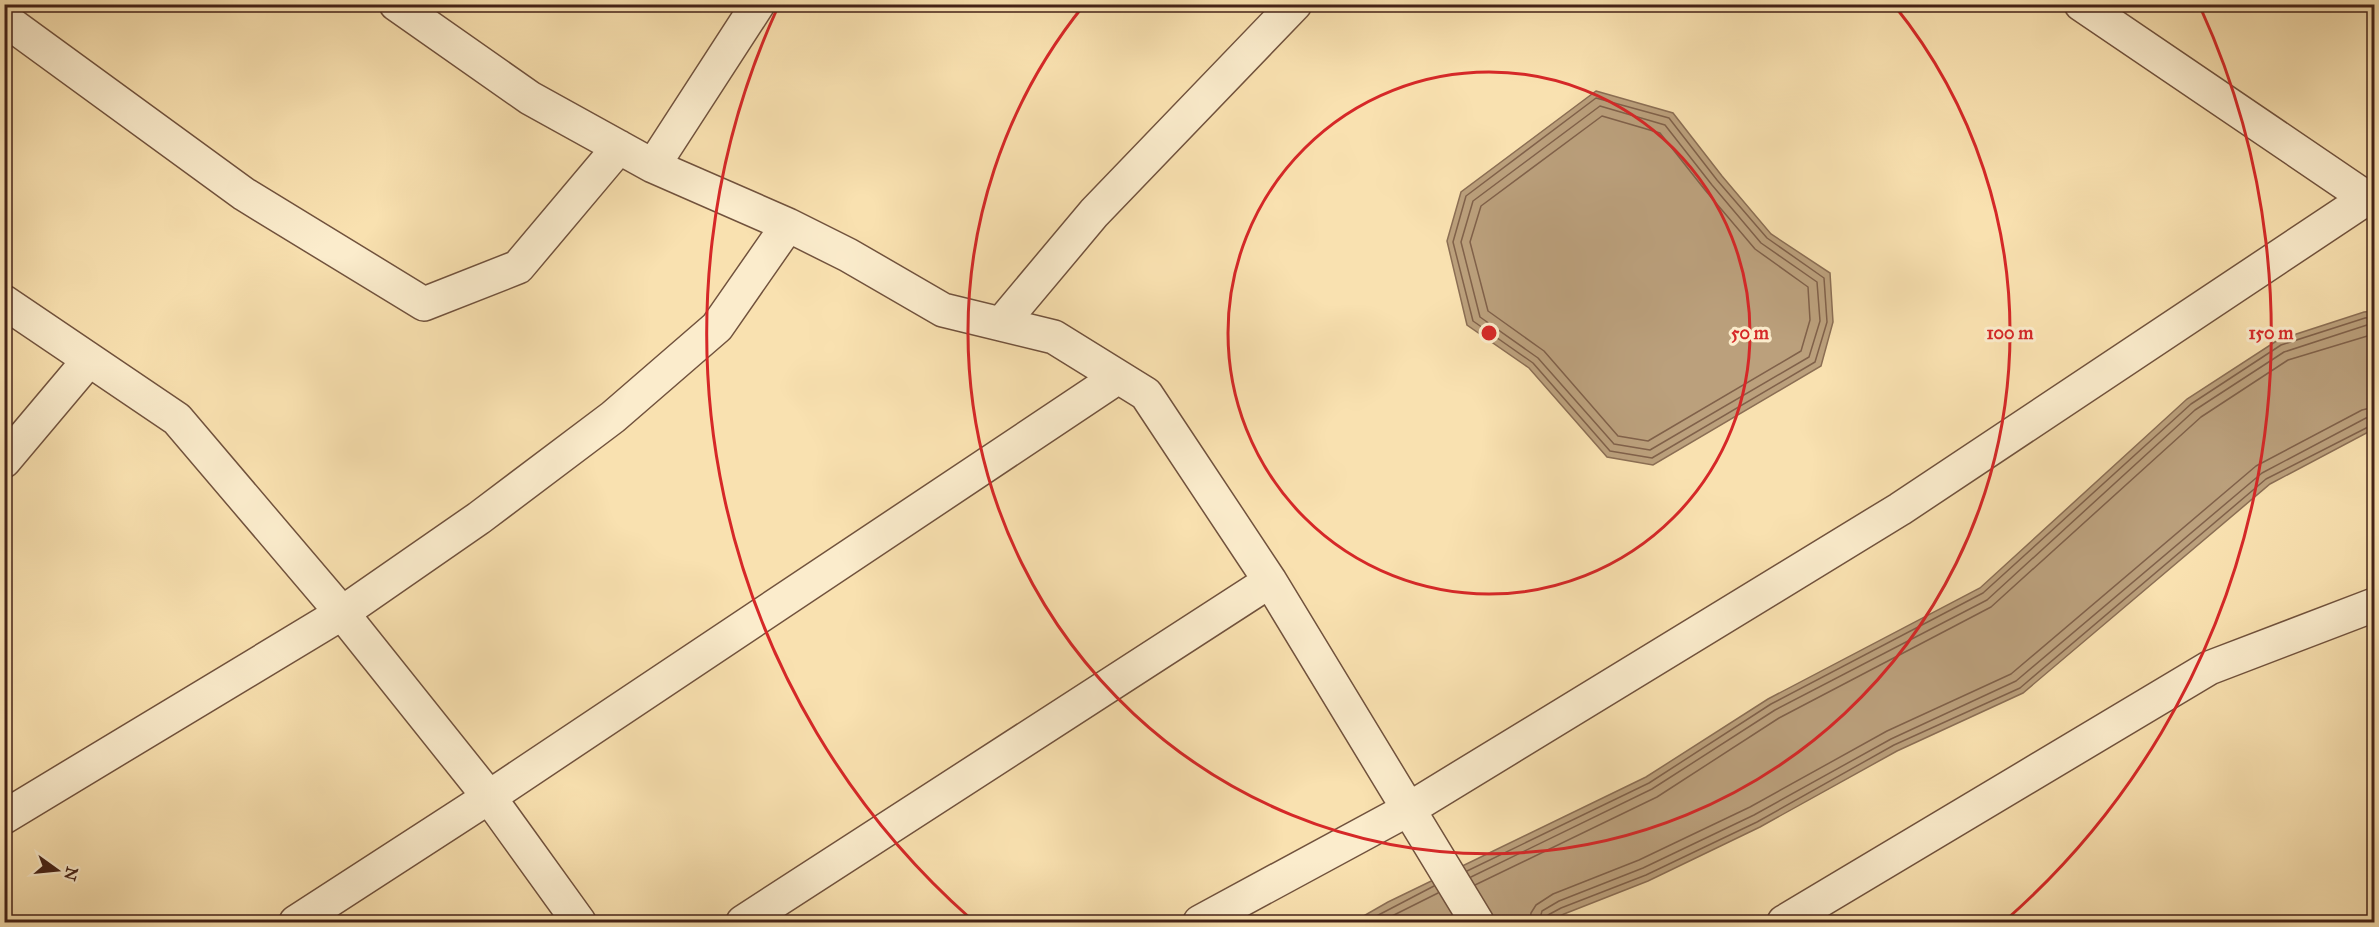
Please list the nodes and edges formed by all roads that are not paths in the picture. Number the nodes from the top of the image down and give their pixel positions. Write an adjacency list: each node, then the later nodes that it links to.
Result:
1 (396, 4): 6 (street)
2 (758, 4): 7 (street)
3 (1296, 4): 11 (street)
4 (2081, 4): 8 (street)
5 (4, 19): 6 (street)
6 (619, 147): 7 (street)
7 (653, 166): 9 (street)
8 (2371, 200): 19 (street)
9 (788, 225): 11 (street); 17 (street)
10 (4, 302): 12 (street)
11 (1001, 324): 13 (street)
12 (89, 360): 14 (street); 17 (street)
13 (1118, 377): 15 (street); 18 (street)
14 (4, 461)
15 (1270, 581): 19 (street); 23 (street)
16 (2374, 605): 26 (street)
17 (342, 613): 18 (street); 20 (street)
18 (489, 797): 21 (street); 22 (street)
19 (1409, 809): 24 (street); 25 (street)
20 (4, 817)
21 (296, 922)
22 (579, 922)
23 (743, 922)
24 (1200, 922)
25 (1477, 922)
26 (1784, 922)

